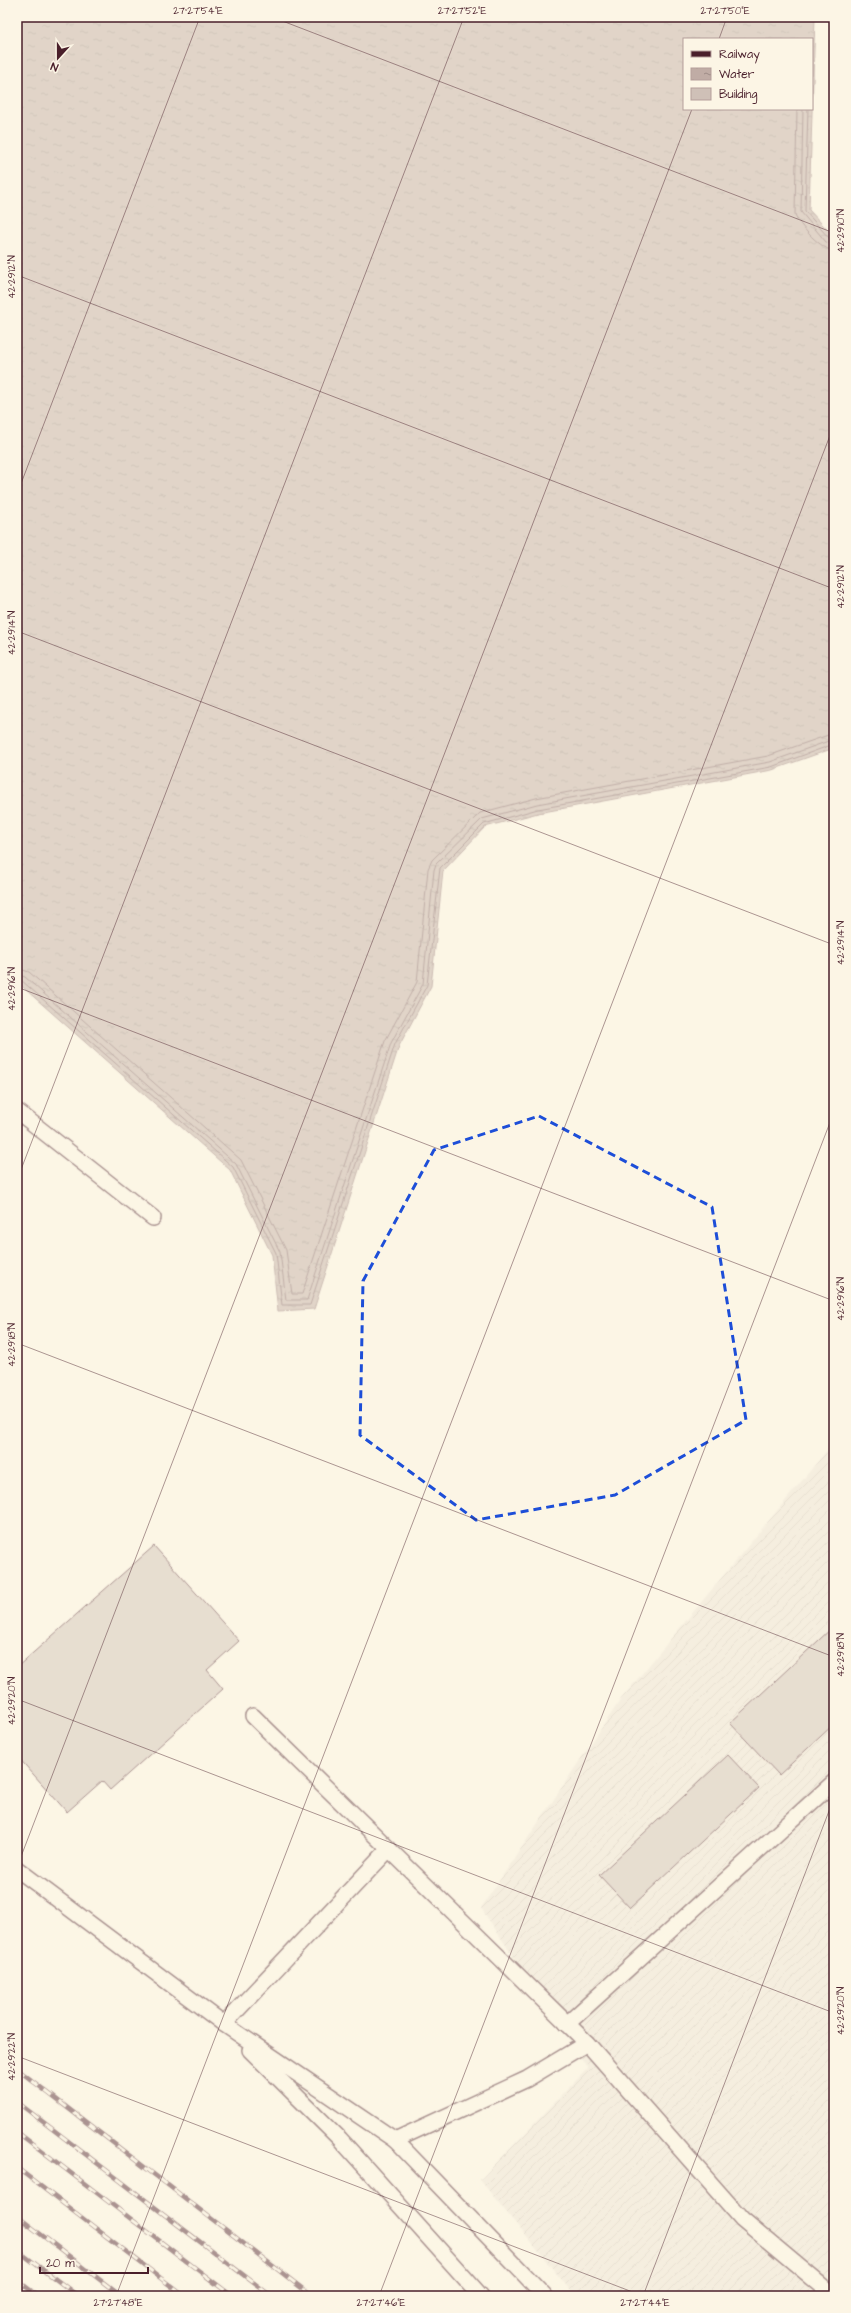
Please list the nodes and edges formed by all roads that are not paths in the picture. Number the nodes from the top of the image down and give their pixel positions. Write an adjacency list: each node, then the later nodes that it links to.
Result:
1 (17, 1112): 2 (lane)
2 (153, 1218)
3 (253, 1716): 5 (lane)
4 (834, 1782): 8 (lane)
5 (389, 1849): 7 (lane); 8 (lane)
6 (17, 1869): 7 (lane)
7 (224, 2024): 10 (lane); 11 (lane)
8 (567, 2024): 9 (lane)
9 (587, 2043): 10 (lane); 13 (lane)
10 (395, 2140): 12 (lane)
11 (481, 2296)
12 (545, 2296)
13 (834, 2296)

